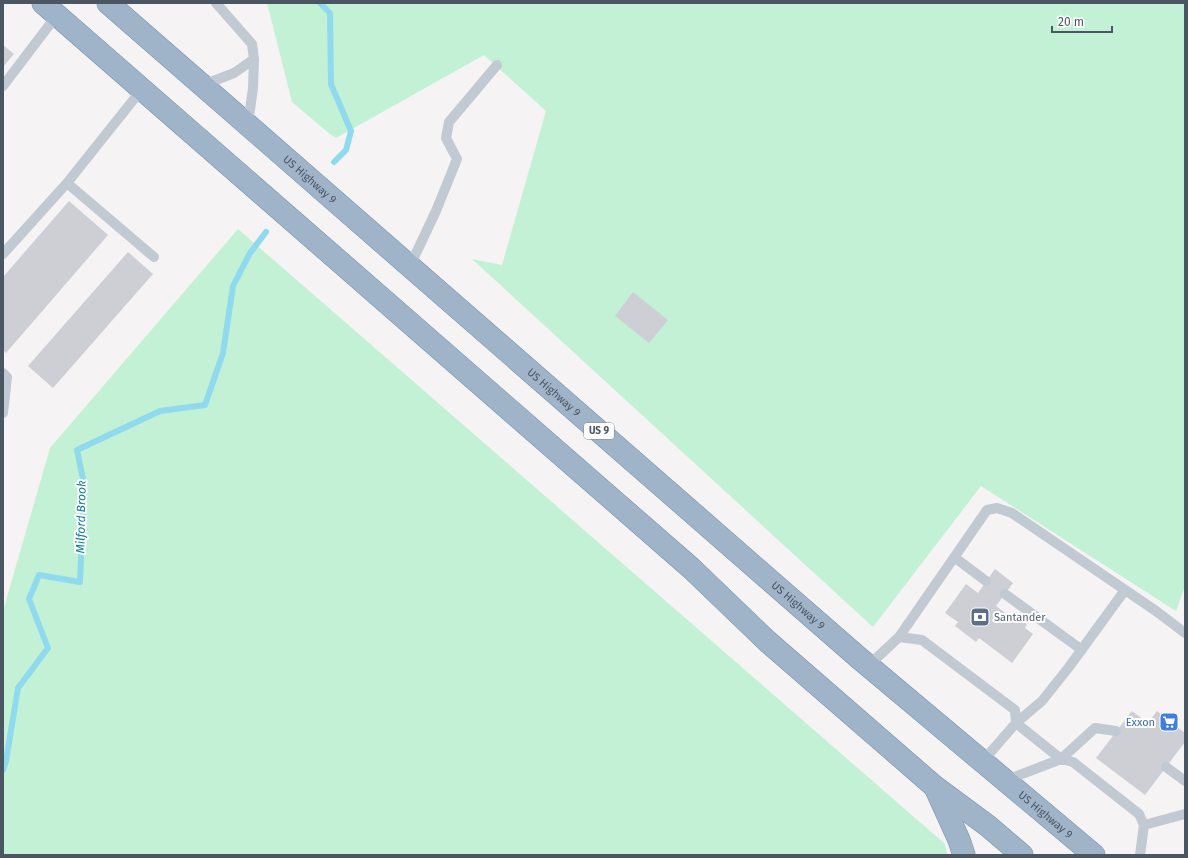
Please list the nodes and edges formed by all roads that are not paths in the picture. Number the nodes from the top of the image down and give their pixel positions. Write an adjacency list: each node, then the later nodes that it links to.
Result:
1 (108, 3): 6 (highway, US Highway 9 / US 9)
2 (216, 3): 4 (lane)
3 (50, 9): 7 (lane); 8 (highway)
4 (254, 59): 6 (lane); 9 (lane)
5 (497, 65): 13 (lane)
6 (202, 85): 9 (highway, US Highway 9 / US 9)
7 (3, 86)
8 (142, 89): 10 (lane); 31 (highway)
9 (248, 124): 13 (highway, US Highway 9 / US 9)
10 (68, 183): 11 (lane); 12 (lane)
11 (3, 254)
12 (154, 257)
13 (410, 266): 23 (highway, US Highway 9 / US 9)
14 (3, 374): 15 (lane)
15 (3, 413)
16 (954, 557): 17 (lane); 18 (lane); 21 (lane)
17 (986, 581)
18 (1125, 590): 20 (lane); 22 (lane)
19 (1005, 594): 22 (lane)
20 (1185, 633)
21 (899, 637): 23 (lane); 24 (lane)
22 (1082, 650): 24 (lane)
23 (868, 666): 27 (highway, US Highway 9 / US 9)
24 (1016, 723): 26 (lane); 27 (lane)
25 (1116, 731): 26 (lane)
26 (1061, 759): 29 (lane); 33 (lane)
27 (982, 762): 29 (highway, US Highway 9 / US 9)
28 (1166, 767): 30 (lane)
29 (1004, 781): 36 (highway, US Highway 9 / US 9)
30 (1185, 782)
31 (934, 786): 34 (highway); 35 (highway)
32 (1185, 814): 33 (lane)
33 (1144, 825): 37 (lane)
34 (964, 855)
35 (1022, 855)
36 (1094, 855)
37 (1140, 855)

